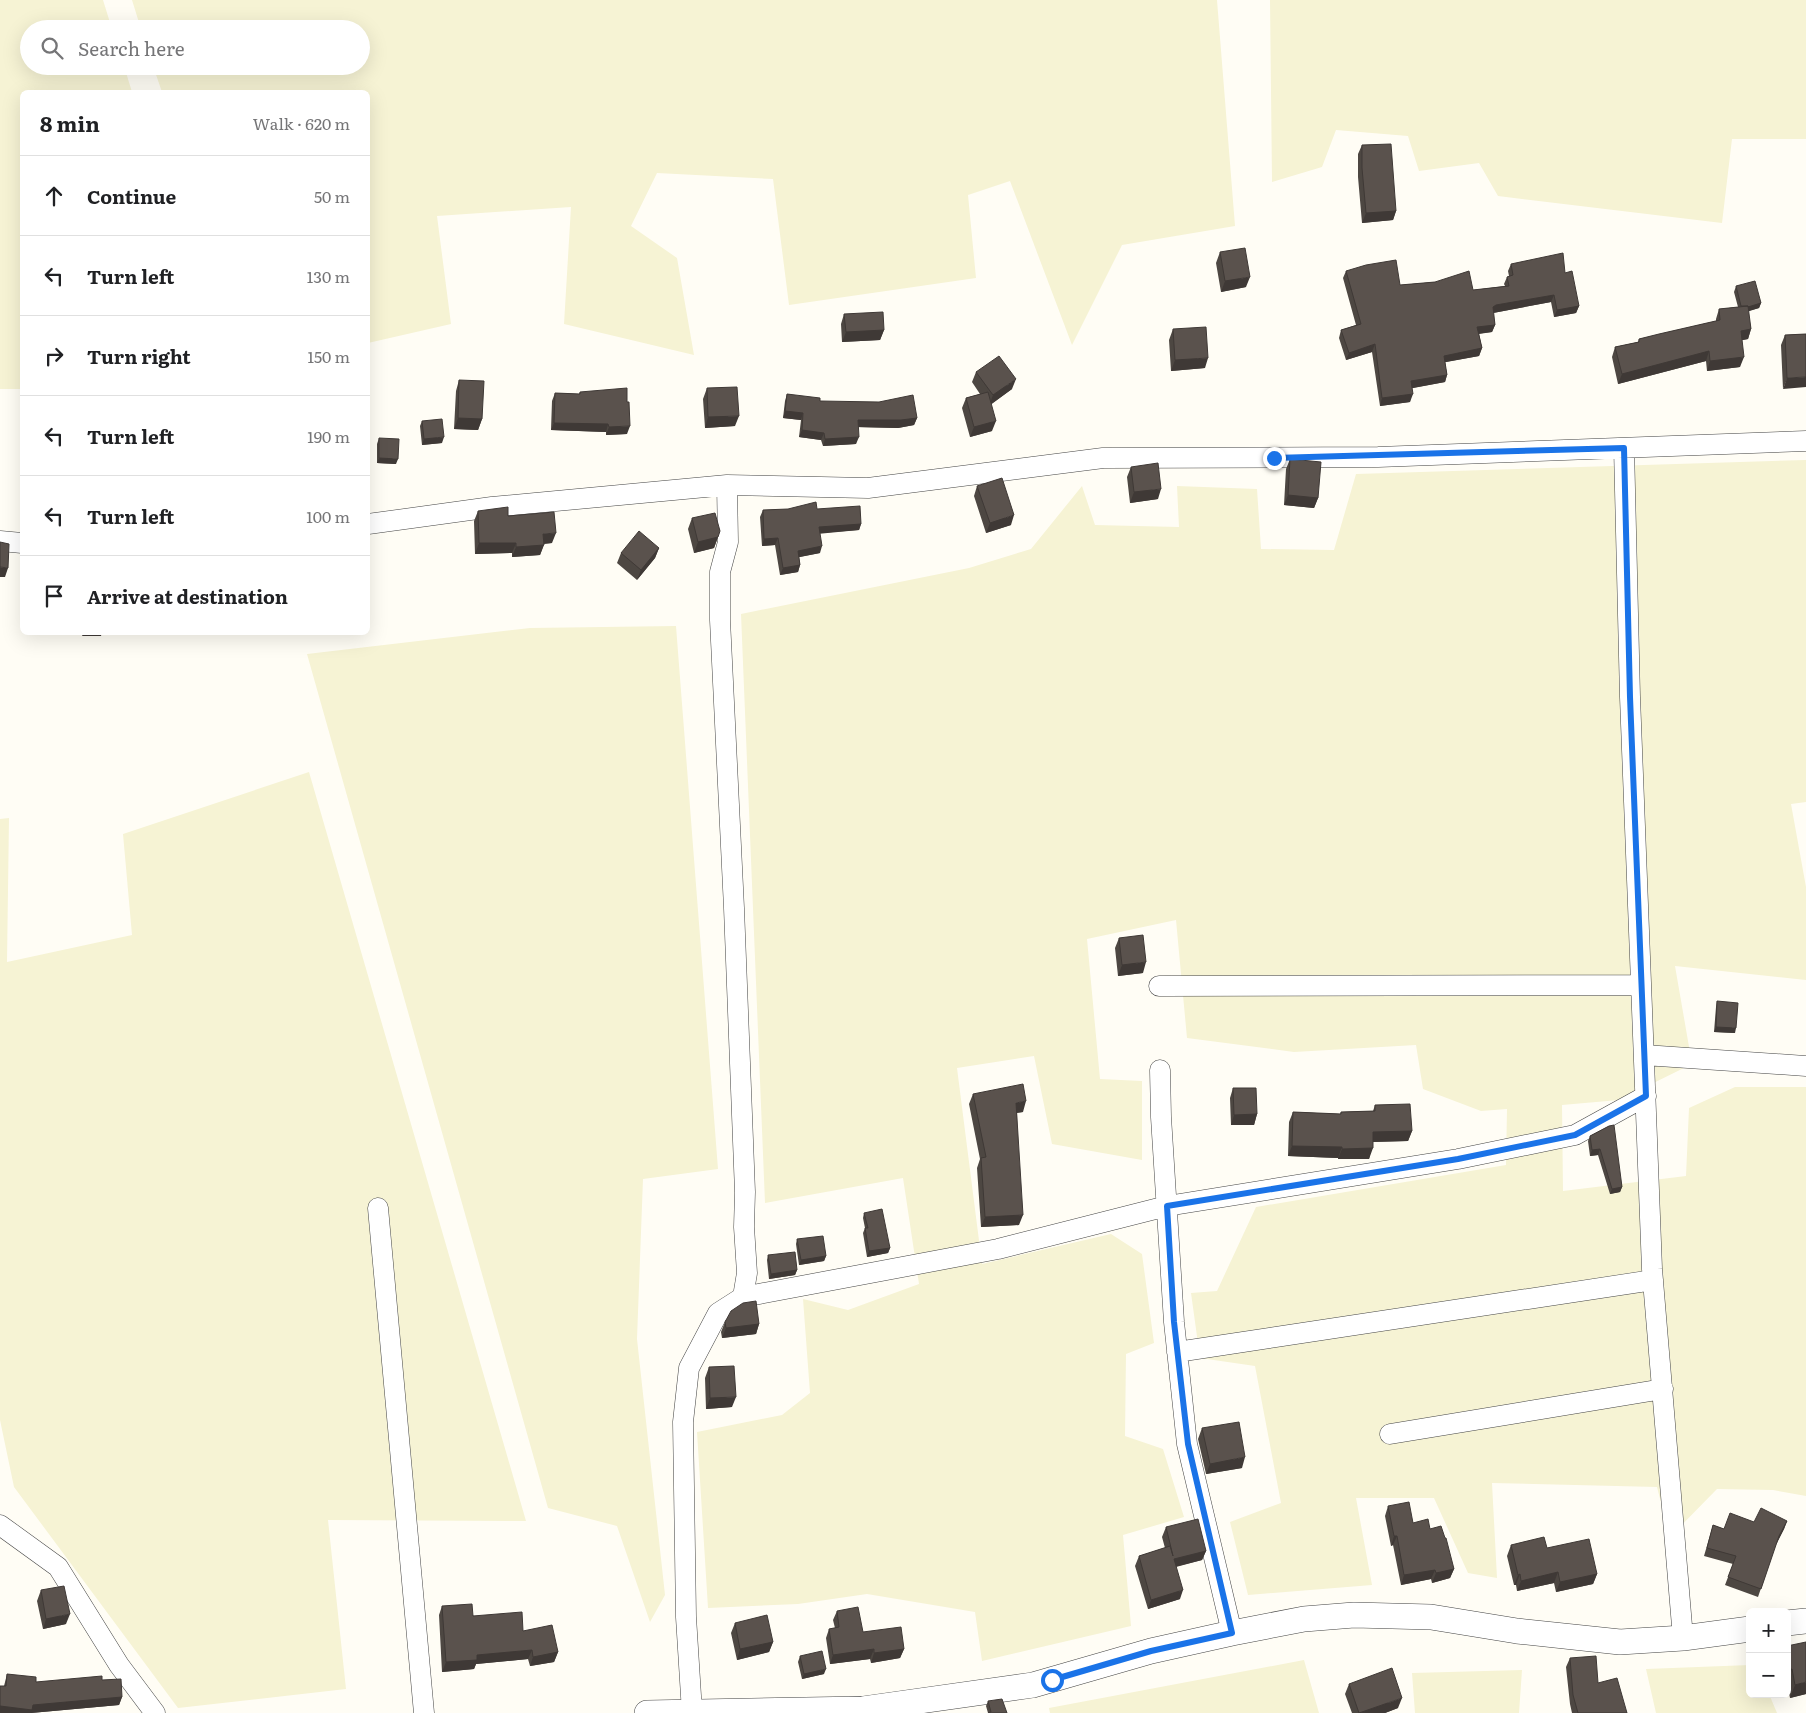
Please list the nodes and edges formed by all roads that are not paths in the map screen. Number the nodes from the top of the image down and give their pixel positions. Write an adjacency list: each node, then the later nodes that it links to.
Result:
1 (1806, 441): 2 (street)
2 (1624, 448): 3 (street); 7 (street)
3 (726, 485): 4 (street); 16 (street)
4 (370, 524)
5 (0, 541): 6 (street)
6 (20, 543)
7 (1641, 985): 8 (street); 9 (street)
8 (1159, 986)
9 (1644, 1055): 10 (street); 12 (street)
10 (1806, 1066)
11 (1160, 1070): 13 (street)
12 (1646, 1096): 13 (street); 15 (street)
13 (1167, 1206): 16 (street); 17 (street)
14 (378, 1208): 28 (street)
15 (1653, 1280): 17 (street); 18 (street)
16 (743, 1297): 26 (street)
17 (1178, 1352): 24 (street)
18 (1662, 1389): 19 (street); 25 (street)
19 (1390, 1434)
20 (0, 1525): 27 (street)
21 (1806, 1620): 22 (street)
22 (1791, 1622)
23 (1746, 1629): 25 (street)
24 (1232, 1633): 25 (street); 26 (street)
25 (1683, 1638)
26 (692, 1712): 29 (street)
27 (155, 1713)
28 (424, 1713)
29 (647, 1713)

